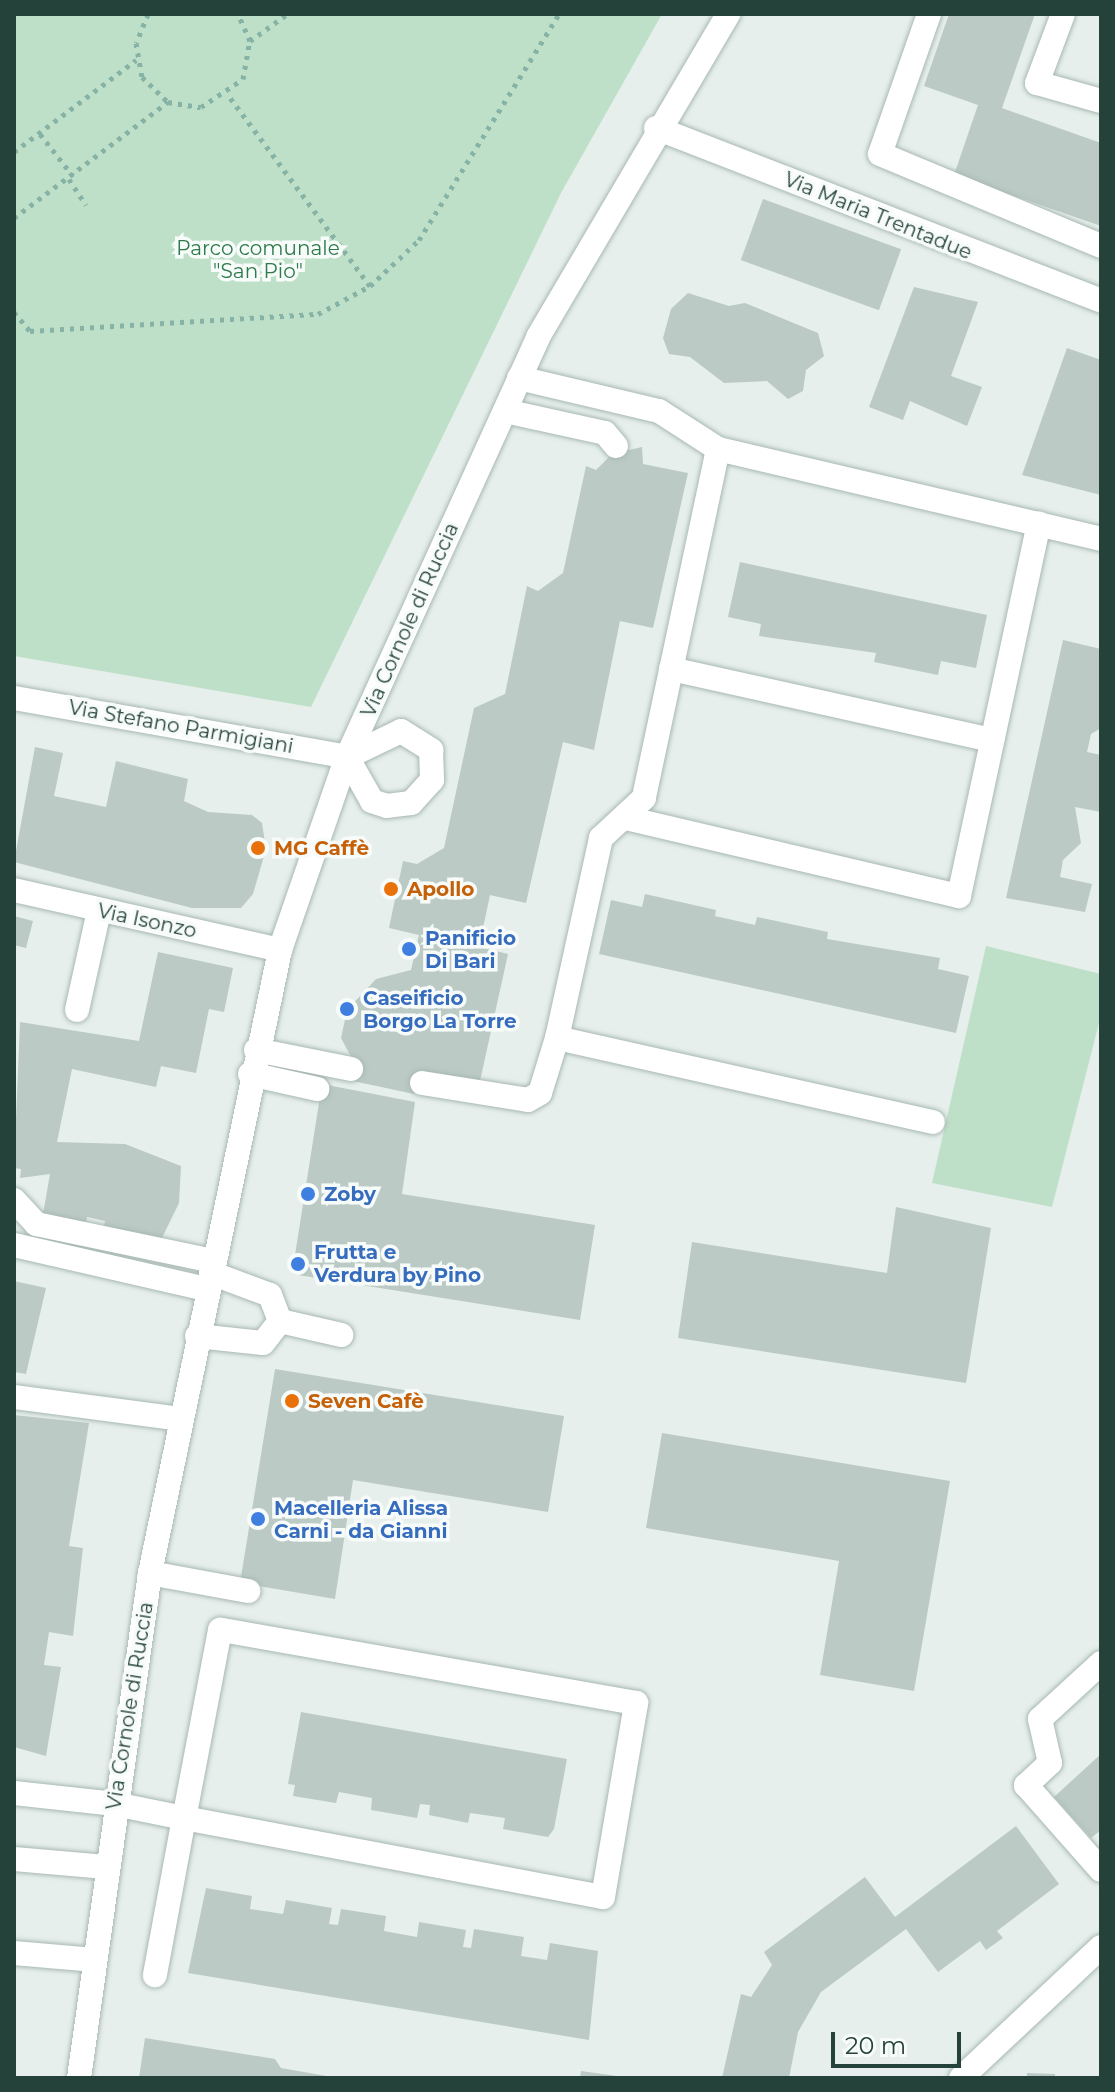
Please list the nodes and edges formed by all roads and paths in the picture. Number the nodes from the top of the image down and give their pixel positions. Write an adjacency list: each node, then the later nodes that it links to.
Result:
1 (148, 14): 9 (path)
2 (238, 14): 8 (path)
3 (287, 14): 8 (path)
4 (559, 14): 20 (path)
5 (728, 14): 13 (main road, Via Cornole di Ruccia)
6 (929, 14): 19 (main road)
7 (1063, 14): 11 (main road)
8 (250, 41): 10 (path)
9 (136, 60): 12 (path); 14 (path)
10 (228, 95): 12 (path); 20 (path)
11 (1101, 101)
12 (168, 102): 16 (path)
13 (656, 128): 21 (main road, Via Maria Trentadue); 23 (main road, Via Cornole di Ruccia)
14 (40, 134): 15 (path); 16 (path)
15 (14, 152)
16 (71, 178): 17 (path); 18 (path)
17 (86, 205)
18 (14, 218)
19 (1101, 246)
20 (370, 286): 22 (path)
21 (1101, 301)
22 (14, 312)
23 (519, 378): 24 (main road, Via Cornole di Ruccia); 26 (main road)
24 (505, 411): 25 (main road); 32 (main road, Via Cornole di Ruccia)
25 (616, 446)
26 (718, 449): 27 (main road); 29 (main road)
27 (1039, 524): 28 (main road); 31 (main road)
28 (1101, 539)
29 (671, 669): 31 (main road); 33 (main road)
30 (14, 698): 32 (main road, Via Stefano Parmigiani)
31 (992, 740): 33 (main road)
32 (347, 757): 32 (main road); 36 (main road, Via Cornole di Ruccia)
33 (626, 818): 38 (main road)
34 (14, 890): 35 (main road, Via Isonzo)
35 (99, 911): 36 (main road, Via Isonzo); 37 (main road)
36 (280, 950): 39 (main road, Via Cornole di Ruccia)
37 (77, 1010)
38 (557, 1038): 42 (main road); 44 (main road)
39 (256, 1050): 40 (main road); 41 (main road, Via Cornole di Ruccia)
40 (351, 1069)
41 (250, 1074): 43 (main road); 47 (main road, Via Cornole di Ruccia)
42 (422, 1083)
43 (317, 1089)
44 (933, 1122)
45 (14, 1200): 47 (main road)
46 (14, 1245): 47 (main road)
47 (210, 1274): 48 (main road); 50 (main road, Via Cornole di Ruccia)
48 (280, 1321): 49 (main road); 50 (main road)
49 (341, 1335)
50 (197, 1336): 52 (main road, Via Cornole di Ruccia)
51 (14, 1397): 52 (main road)
52 (180, 1419): 53 (main road, Via Cornole di Ruccia)
53 (150, 1573): 54 (main road); 57 (main road, Via Cornole di Ruccia)
54 (248, 1591)
55 (1101, 1663): 61 (main road)
56 (14, 1793): 57 (main road)
57 (115, 1804): 58 (main road); 60 (main road, Via Cornole di Ruccia)
58 (184, 1818): 58 (main road); 65 (main road)
59 (14, 1859): 60 (main road)
60 (106, 1867): 64 (main road, Via Cornole di Ruccia)
61 (1101, 1870)
62 (1101, 1947): 67 (main road)
63 (14, 1953): 64 (main road)
64 (95, 1960): 66 (main road, Via Cornole di Ruccia)
65 (155, 1975)
66 (79, 2078)
67 (961, 2078)

